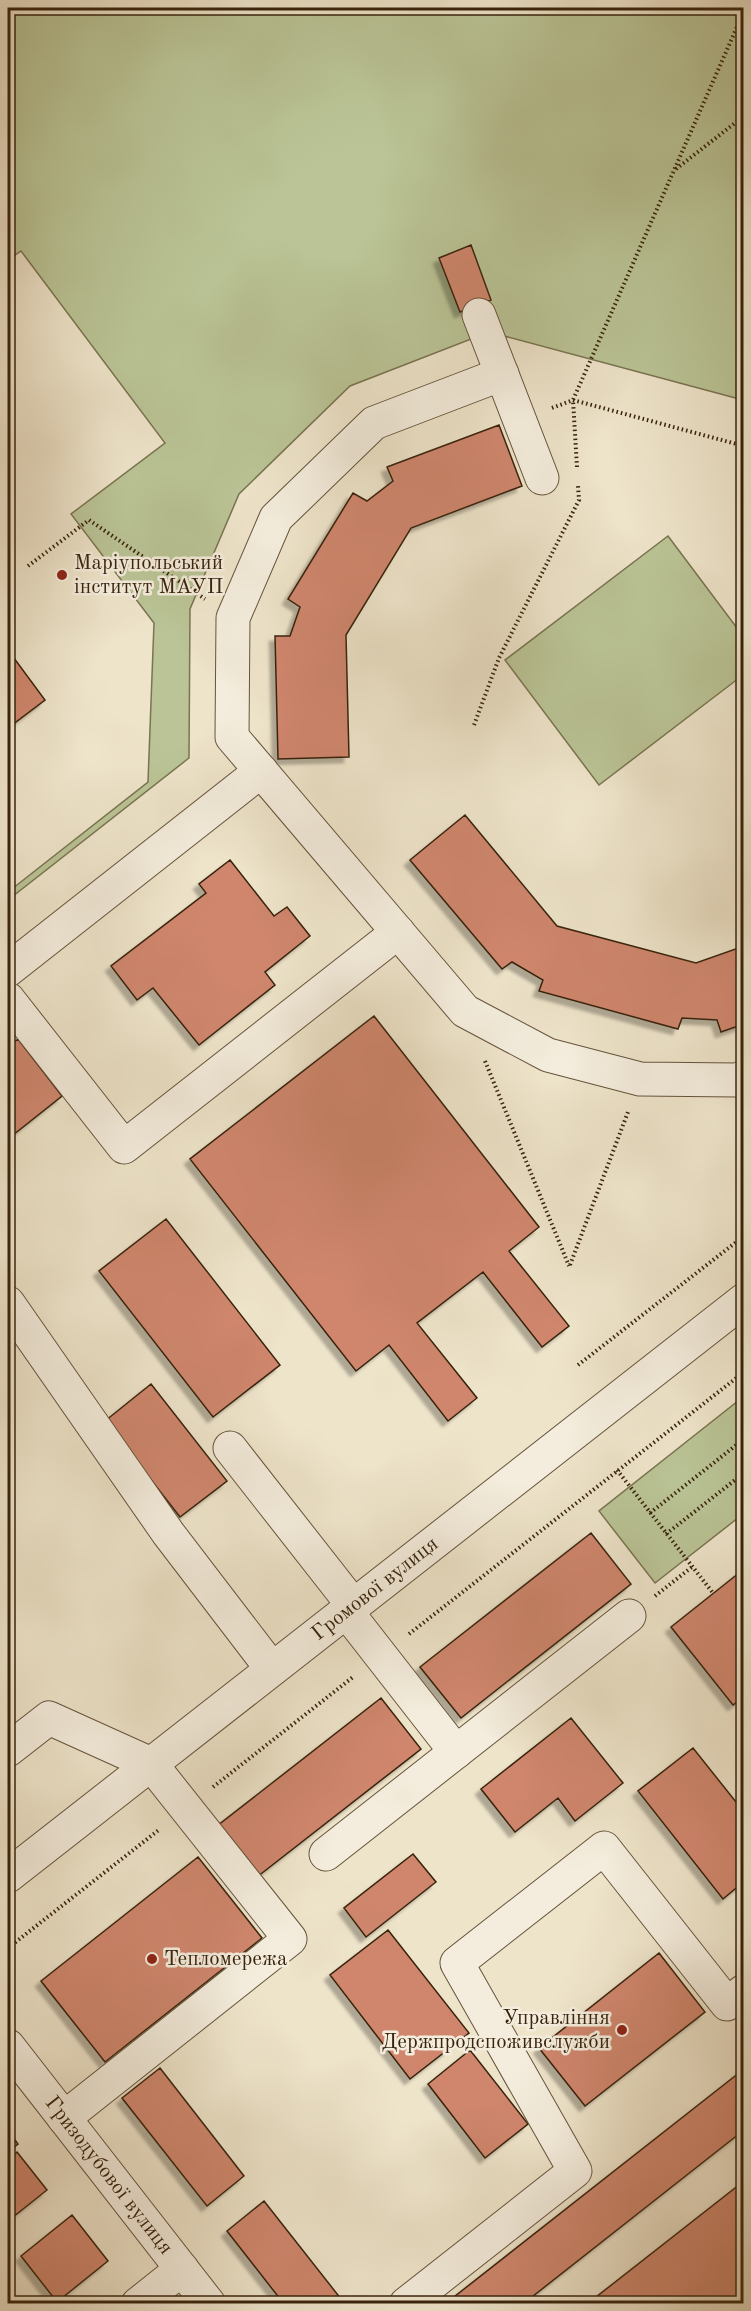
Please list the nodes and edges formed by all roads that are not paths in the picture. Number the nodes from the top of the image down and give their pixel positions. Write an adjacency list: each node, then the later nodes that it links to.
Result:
1 (479, 315): 2 (street)
2 (502, 374): 3 (street); 4 (street)
3 (542, 478)
4 (261, 771): 5 (street); 6 (street)
5 (398, 932): 7 (street); 8 (street)
6 (8, 970)
7 (8, 999)
8 (741, 1078)
9 (744, 1300): 12 (street, Громової вулиця)
10 (8, 1304): 14 (street)
11 (230, 1448): 12 (street)
12 (350, 1608): 14 (street, Громової вулиця); 16 (street)
13 (629, 1616): 16 (street)
14 (272, 1668): 17 (street, Громової вулиця)
15 (8, 1750): 17 (street)
16 (456, 1752): 18 (street)
17 (151, 1764): 19 (street, Громової вулиця); 22 (street)
18 (326, 1854)
19 (8, 1876)
20 (744, 1991): 26 (street)
21 (8, 2046): 22 (street, Гризодубової вулиця)
22 (64, 2118): 23 (street, Гризодубової вулиця)
23 (182, 2269): 24 (street); 25 (street, Гризодубової вулиця)
24 (138, 2304)
25 (209, 2304)
26 (406, 2304)

